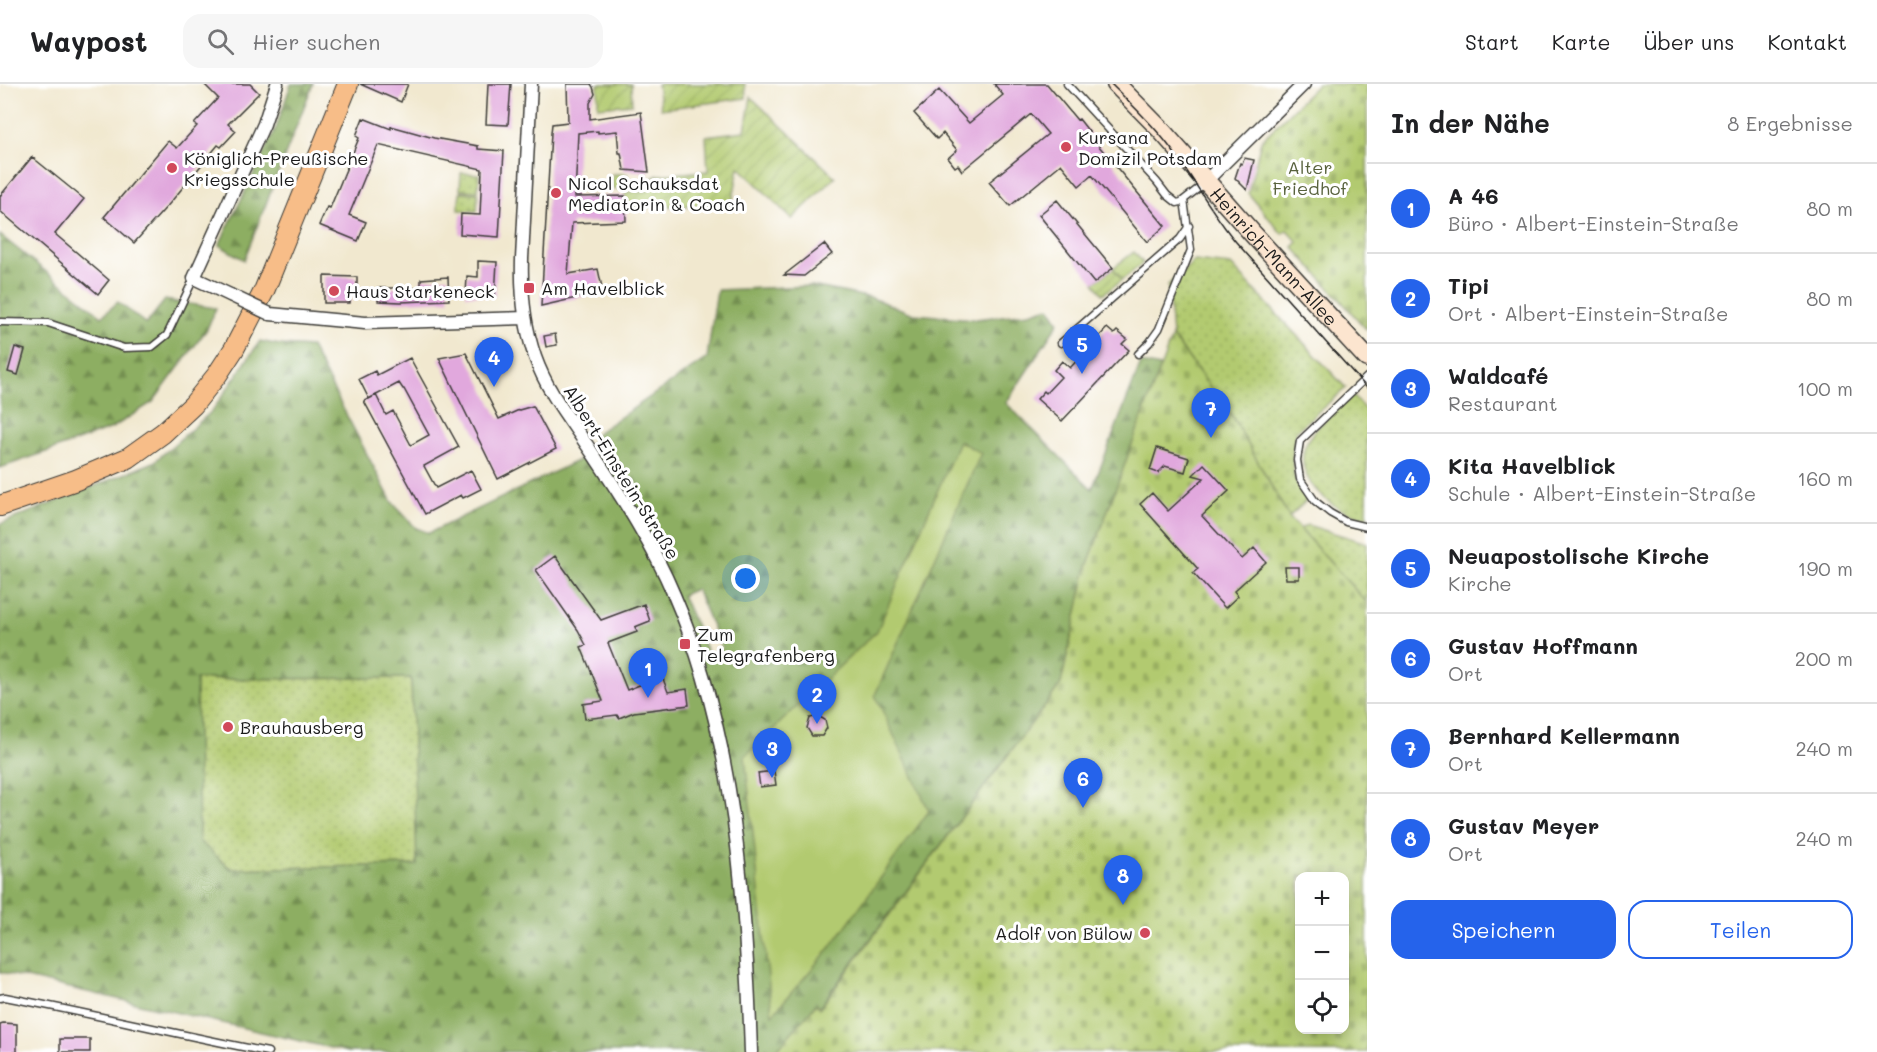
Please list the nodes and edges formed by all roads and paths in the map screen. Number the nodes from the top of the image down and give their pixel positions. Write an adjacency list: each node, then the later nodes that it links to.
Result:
1 (277, 84): 10 (street)
2 (348, 84): 17 (main road)
3 (531, 84): 11 (street, Albert-Einstein-Straße)
4 (1067, 84): 8 (lane, Heinrich-Mann-Allee)
5 (1116, 84): 7 (main road, Heinrich-Mann-Allee)
6 (1305, 84): 7 (street)
7 (1206, 181): 8 (lane, Heinrich-Mann-Allee); 15 (main road, Heinrich-Mann-Allee)
8 (1184, 200): 9 (lane)
9 (1189, 226): 13 (lane); 14 (lane)
10 (194, 278): 11 (street, bridge); 12 (lane)
11 (525, 318): 21 (street, Albert-Einstein-Straße)
12 (0, 322)
13 (1061, 343)
14 (1138, 354)
15 (1367, 358)
16 (1367, 376): 18 (lane)
17 (0, 506)
18 (1367, 527)
19 (0, 998): 20 (lane)
20 (268, 1052)
21 (751, 1052)

